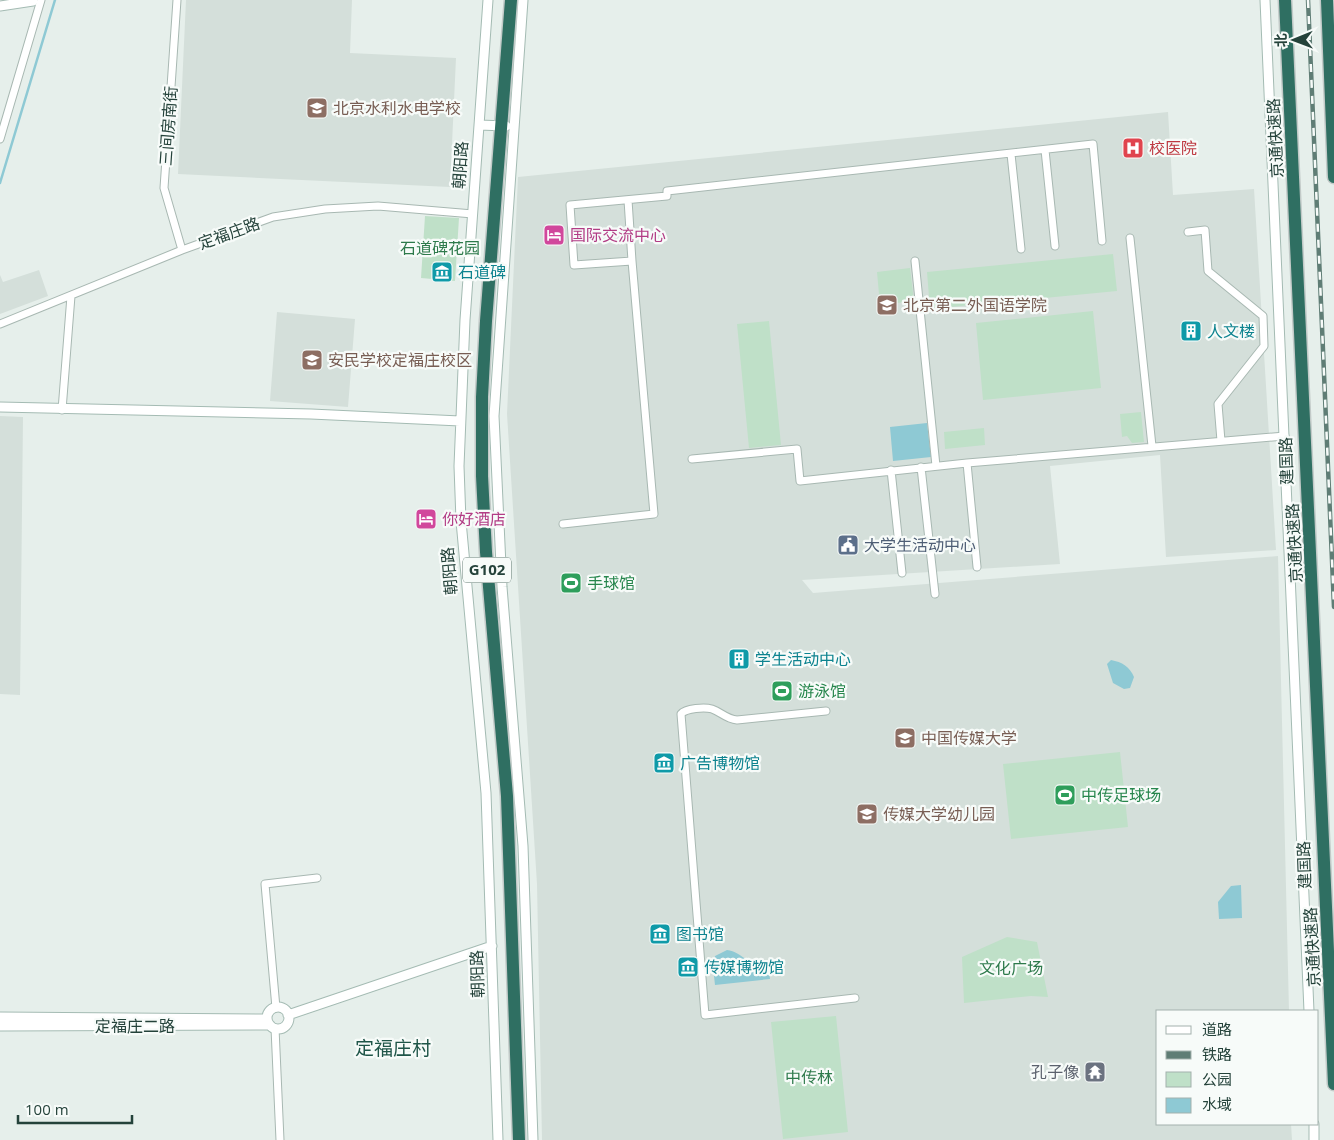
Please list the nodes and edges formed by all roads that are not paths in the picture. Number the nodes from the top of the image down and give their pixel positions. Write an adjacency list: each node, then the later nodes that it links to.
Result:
1 (37, 0): 10 (street); 13 (street)
2 (177, 0): 24 (street, 三间房南街)
3 (488, 0): 11 (street, 朝阳路)
4 (502, 0): 12 (highway, 朝阳路 / G102)
5 (511, 0): 12 (highway, 朝阳路 / G102)
6 (523, 0): 12 (street, 朝阳路)
7 (1265, 0): 32 (street, 建国路)
8 (1285, 0): 54 (highway, 京通快速路)
9 (1327, 0): 16 (highway)
10 (0, 6)
11 (479, 125): 12 (street); 18 (street, 朝阳路)
12 (503, 126): 58 (highway, 朝阳路 / G102); 59 (highway, 朝阳路 / G102); 60 (street, 朝阳路)
13 (0, 139)
14 (1045, 150): 15 (street); 21 (street); 22 (street)
15 (1011, 154): 17 (street); 23 (street)
16 (1334, 177)
17 (628, 200): 25 (street); 25 (street)
18 (473, 214): 24 (street, 定福庄路); 31 (street, 朝阳路)
19 (1188, 232): 33 (street)
20 (1130, 238): 34 (street)
21 (1102, 241)
22 (1055, 246)
23 (1021, 248)
24 (182, 250): 27 (street, 定福庄路)
25 (632, 261): 40 (street)
26 (915, 261): 37 (street)
27 (72, 296): 28 (street, 定福庄路); 30 (street)
28 (0, 324)
29 (0, 407): 30 (street)
30 (62, 410): 31 (street)
31 (460, 421): 46 (street, 朝阳路)
32 (1285, 436): 33 (street); 49 (street, 建国路)
33 (1221, 441): 34 (street)
34 (1152, 446): 36 (street)
35 (692, 459): 39 (street)
36 (967, 463): 37 (street); 41 (street)
37 (936, 466): 38 (street)
38 (921, 467): 39 (street); 43 (street)
39 (892, 470): 42 (street)
40 (563, 524)
41 (977, 567)
42 (902, 573)
43 (935, 594)
44 (826, 711): 47 (street)
45 (317, 878): 48 (street)
46 (492, 946): 50 (street); 57 (street, 朝阳路)
47 (855, 998)
48 (276, 1008): 50 (street); 52 (street)
49 (1310, 1010)
50 (288, 1015): 52 (street)
51 (0, 1017): 52 (street, 定福庄二路)
52 (271, 1024): 53 (street, 定福庄二路); 56 (street)
53 (0, 1026)
54 (1334, 1084)
55 (1314, 1125): 61 (street)
56 (280, 1140)
57 (498, 1140)
58 (511, 1140)
59 (519, 1140)
60 (533, 1140)
61 (1314, 1140)

